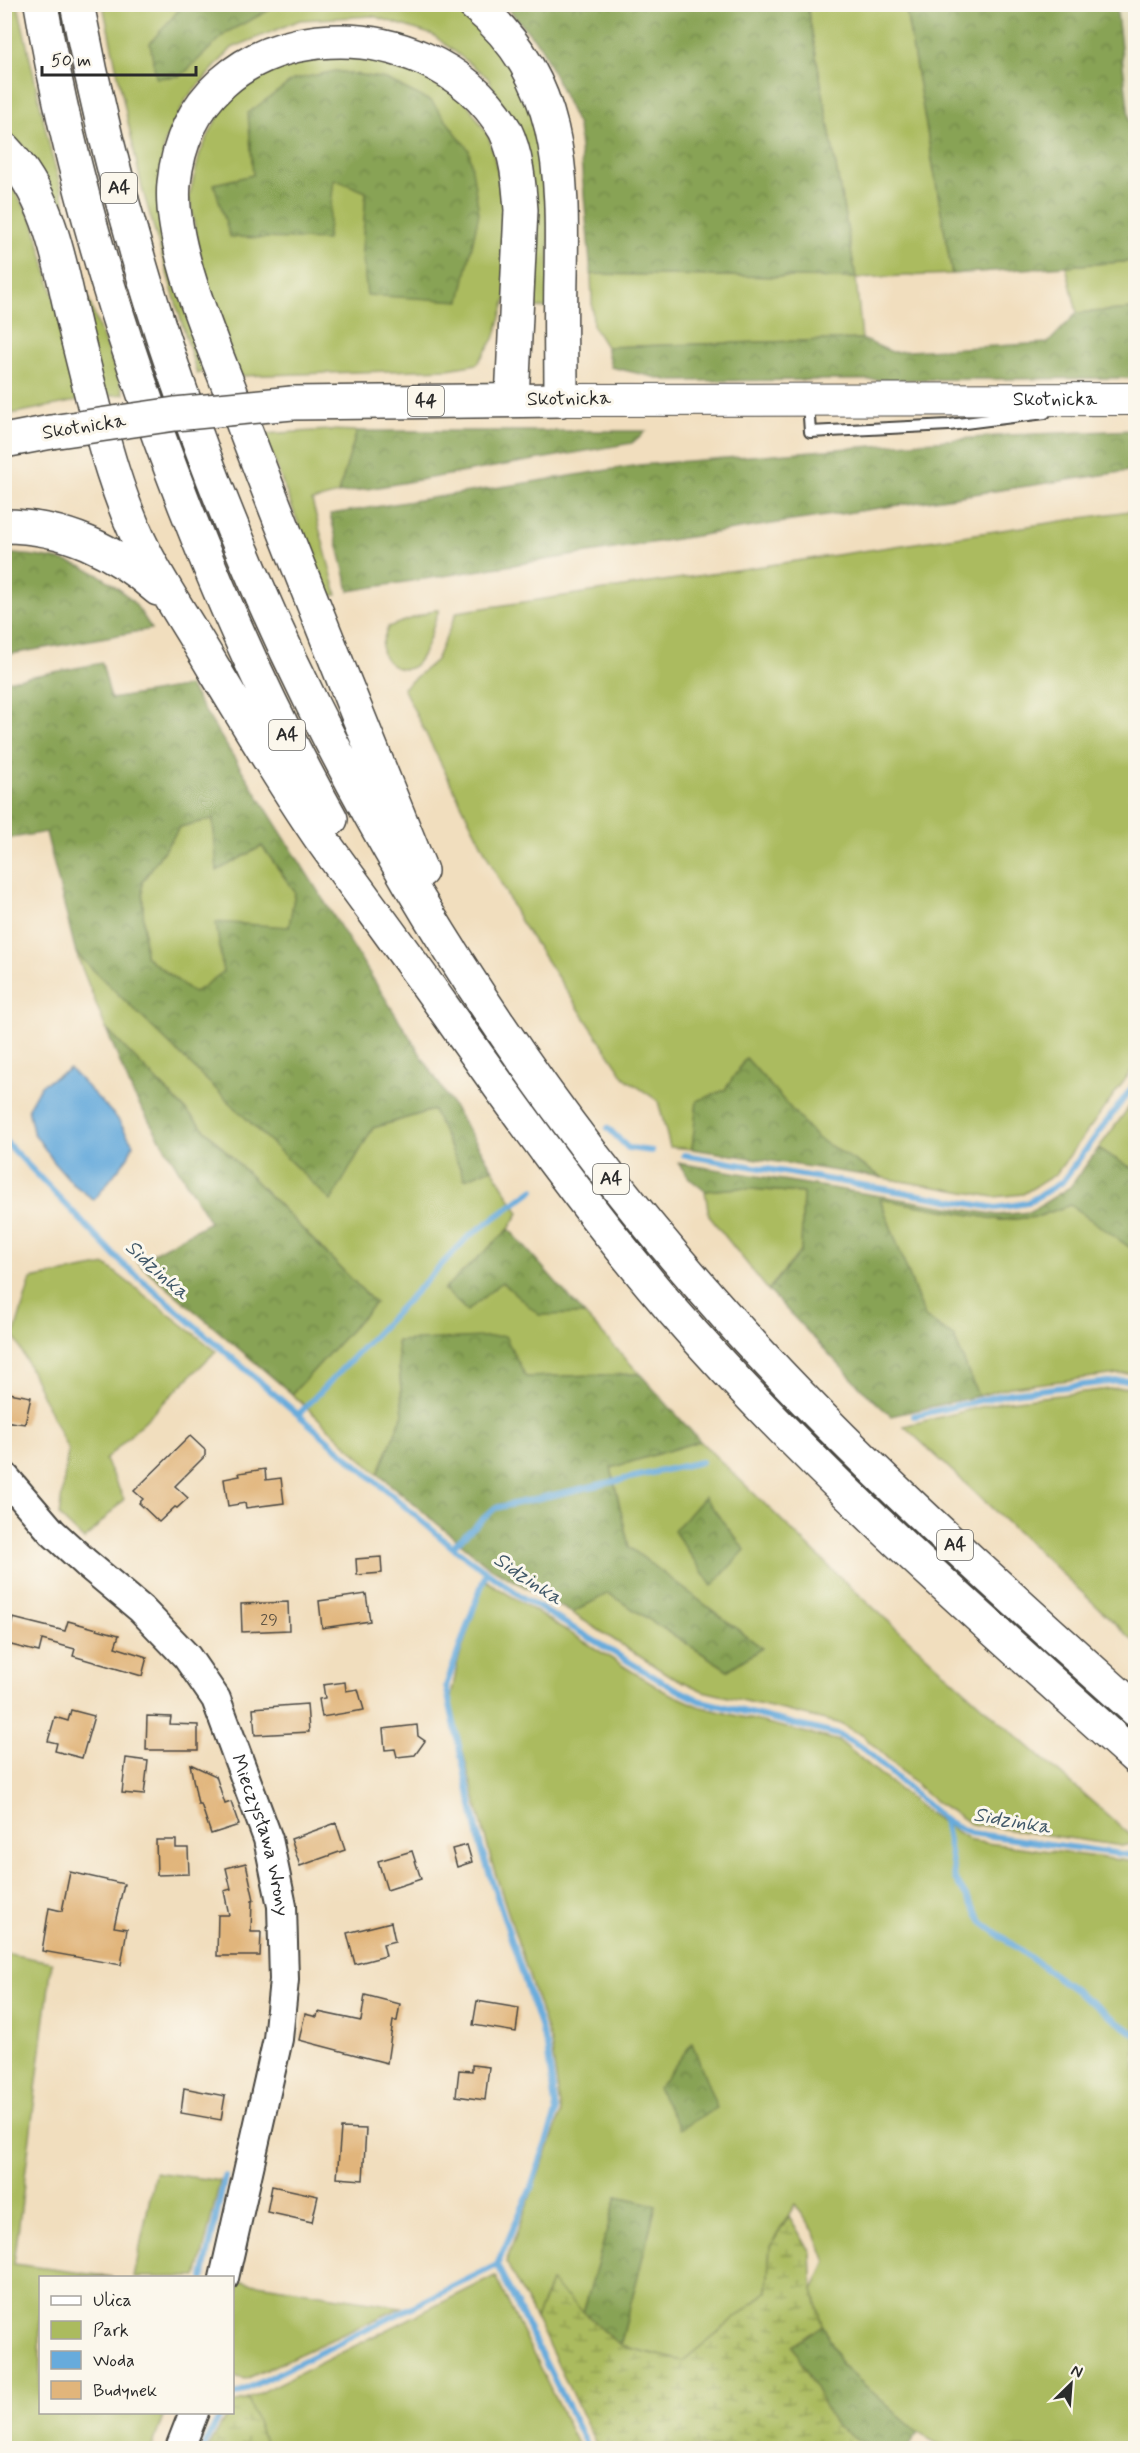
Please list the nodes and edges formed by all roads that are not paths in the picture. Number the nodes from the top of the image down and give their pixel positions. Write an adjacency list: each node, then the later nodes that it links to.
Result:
1 (41, 4): 12 (main road, A4)
2 (77, 4): 11 (main road, A4)
3 (474, 4): 7 (main road)
4 (4, 148): 10 (main road)
5 (1136, 399): 7 (main road, Skotnicka)
6 (513, 400): 7 (main road, Skotnicka / 44); 8 (main road, Skotnicka / 44, bridge); 11 (main road)
7 (561, 400)
8 (4, 441)
9 (4, 526): 10 (main road)
10 (176, 604): 12 (main road)
11 (461, 970): 14 (main road, A4)
12 (443, 1007): 15 (main road, A4)
13 (4, 1476): 16 (street, Mieczysława Wrony)
14 (1136, 1710)
15 (1136, 1758)
16 (224, 2276)
17 (193, 2414): 18 (street)
18 (180, 2448)

